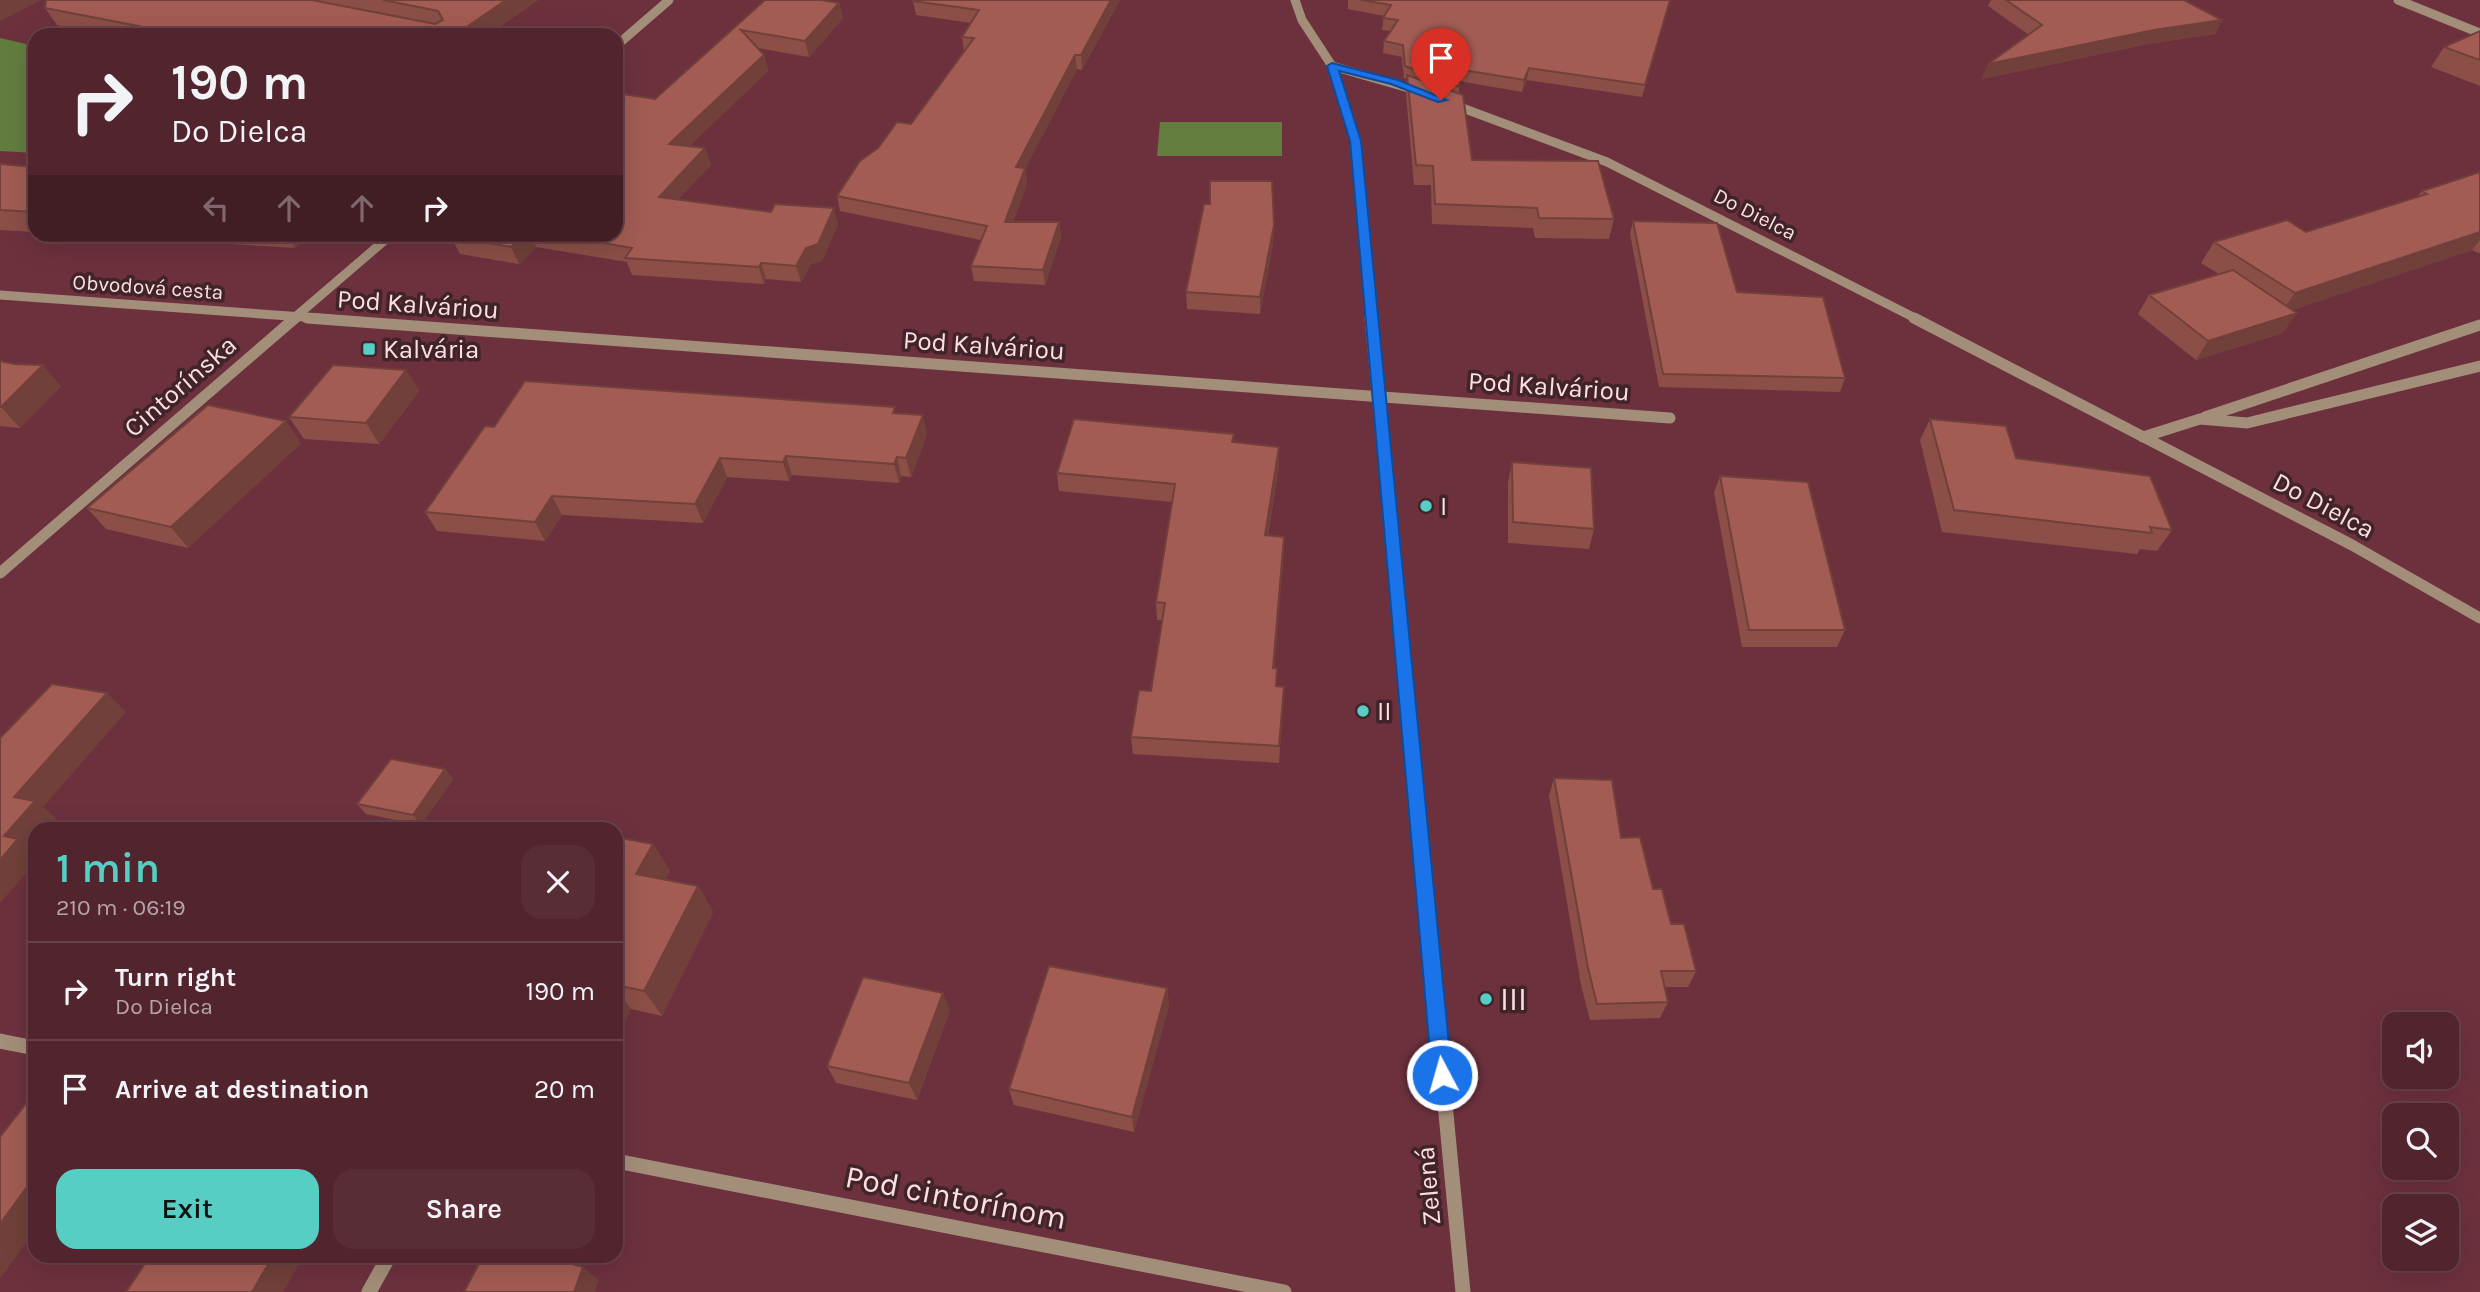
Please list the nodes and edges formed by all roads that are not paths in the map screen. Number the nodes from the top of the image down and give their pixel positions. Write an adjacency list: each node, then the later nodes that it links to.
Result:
1 (669, 0): 5 (street)
2 (1295, 0): 6 (street, Zelená)
3 (2398, 0): 4 (street)
4 (2480, 33)
5 (623, 40)
6 (1332, 66): 7 (street); 14 (street, Zelená)
7 (1432, 96)
8 (1444, 101): 17 (street, Do Dielca)
9 (382, 242): 11 (street, Cintorínska)
10 (0, 295): 11 (street, Obvodová cesta)
11 (293, 317): 14 (street, Pod Kalváriou); 18 (street, Cintorínska)
12 (2480, 325): 16 (street)
13 (2480, 366): 16 (street)
14 (1377, 397): 15 (street, Pod Kalváriou); 26 (street, Zelená)
15 (1671, 418)
16 (2200, 419): 17 (street)
17 (2143, 437): 19 (street, Do Dielca)
18 (0, 573)
19 (2480, 618)
20 (0, 1041): 21 (street)
21 (28, 1047)
22 (623, 1162): 25 (street, Pod cintorínom)
23 (385, 1263): 24 (street)
24 (369, 1292)
25 (1284, 1292)
26 (1463, 1292)

